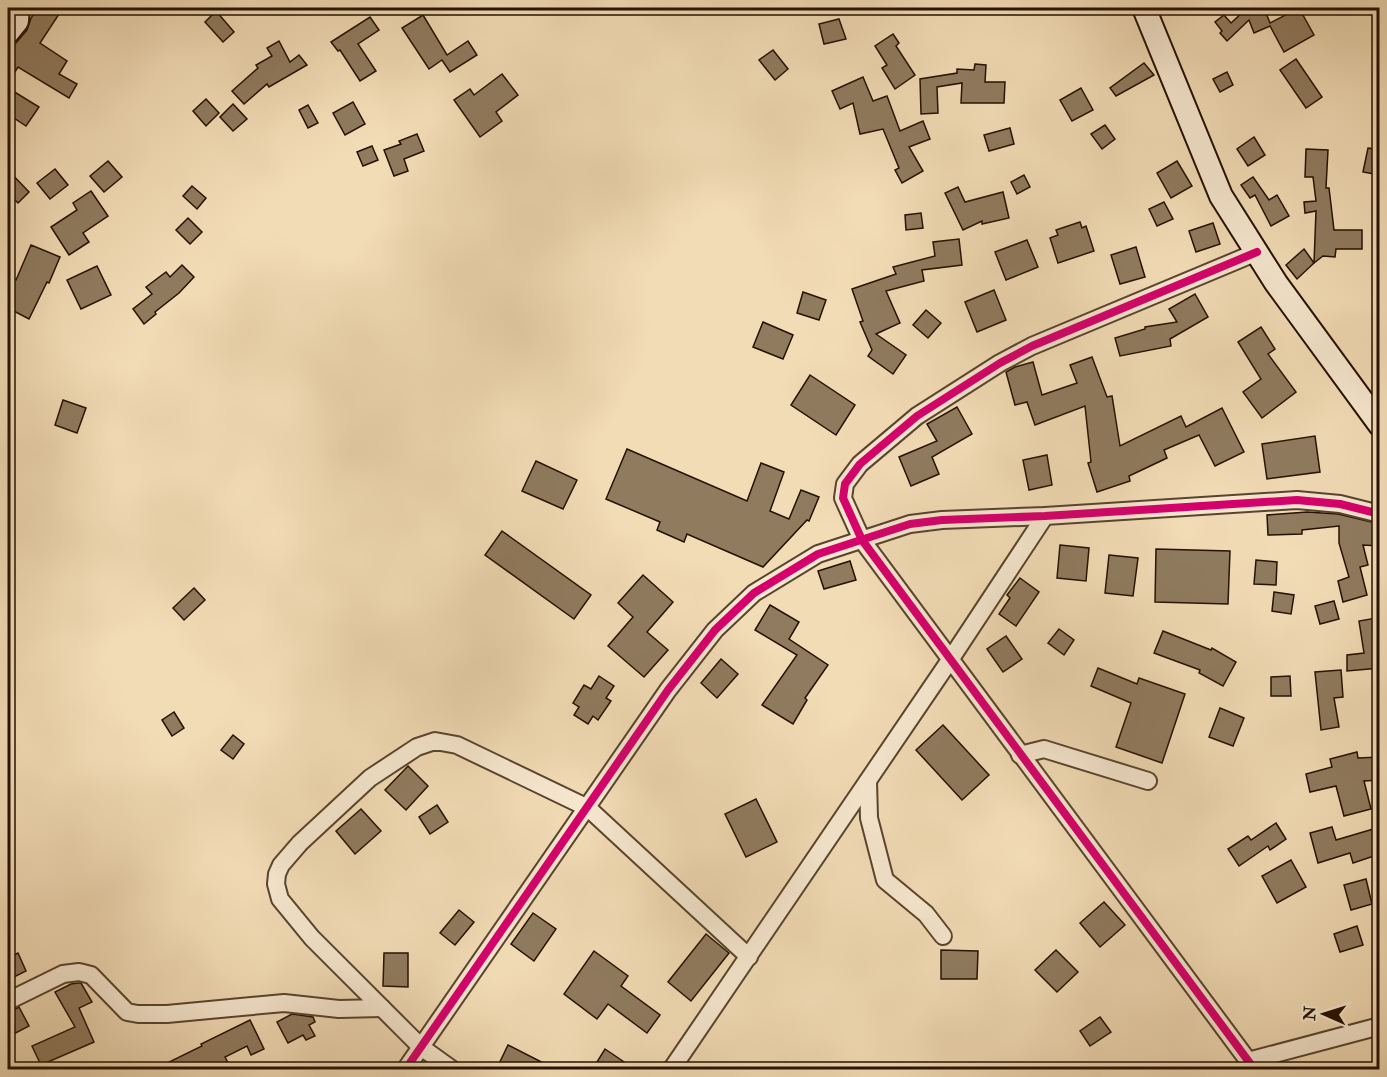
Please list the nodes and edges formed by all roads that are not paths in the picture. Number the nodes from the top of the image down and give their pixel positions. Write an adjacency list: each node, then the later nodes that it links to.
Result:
1 (1144, 8): 2 (street)
2 (1257, 252): 3 (street); 8 (street)
3 (1380, 425)
4 (1380, 506): 5 (street)
5 (1361, 508): 6 (street); 7 (street)
6 (1380, 514)
7 (1045, 516): 8 (street); 9 (street)
8 (862, 540): 9 (street); 13 (street)
9 (950, 660): 10 (street); 11 (street)
10 (1020, 755): 12 (street); 20 (street)
11 (868, 781): 14 (street); 15 (street)
12 (1148, 781)
13 (588, 808): 15 (street); 17 (street); 19 (street)
14 (943, 936)
15 (749, 957): 23 (street)
16 (8, 1001): 17 (street)
17 (382, 1008): 19 (street)
18 (1380, 1026): 20 (street)
19 (420, 1047): 21 (street); 22 (street)
20 (1252, 1065)
21 (405, 1070)
22 (453, 1070)
23 (670, 1070)

